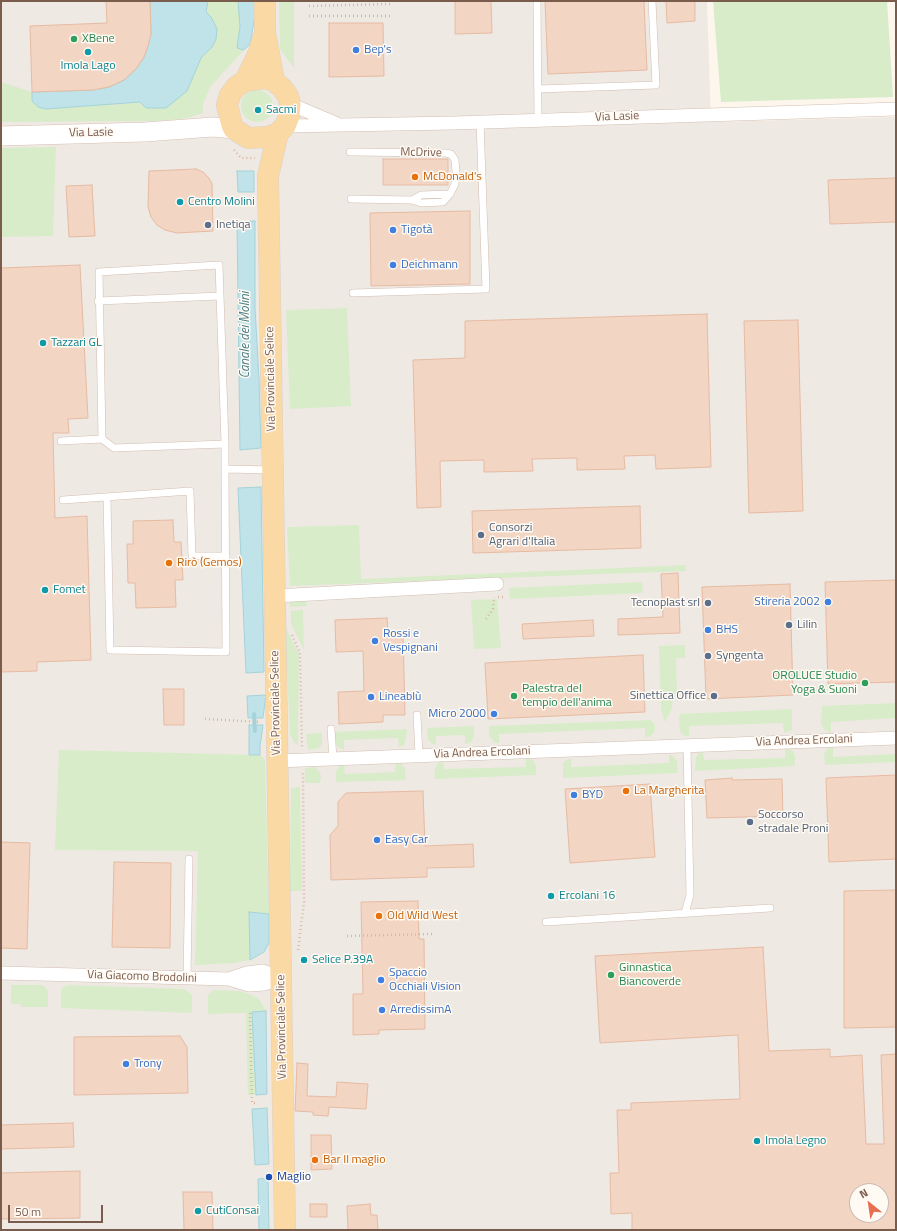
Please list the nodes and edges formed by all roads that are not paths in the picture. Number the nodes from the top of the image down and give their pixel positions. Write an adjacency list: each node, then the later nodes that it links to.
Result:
1 (266, 1): 4 (main road)
2 (537, 1): 7 (lane)
3 (652, 1): 7 (lane)
4 (265, 32): 5 (main road); 6 (main road)
5 (245, 81): 6 (main road); 9 (main road)
6 (274, 81): 8 (main road)
7 (538, 89): 11 (lane)
8 (290, 104): 13 (street, Via Lasie); 15 (main road, Via Provinciale Selice)
9 (227, 105): 14 (street, Via Lasie); 16 (main road, Via Provinciale Selice)
10 (896, 109): 11 (street, Via Lasie)
11 (538, 120): 12 (street, Via Lasie)
12 (480, 122): 13 (street, Via Lasie); 21 (lane)
13 (339, 124): 15 (street, Via Lasie)
14 (180, 129): 16 (street, Via Lasie); 17 (street, Via Lasie)
15 (281, 129): 16 (main road); 19 (main road, Via Provinciale Selice)
16 (241, 134): 19 (main road, Via Provinciale Selice)
17 (1, 136)
18 (350, 152): 20 (lane, McDrive)
19 (268, 176): 28 (main road, Via Provinciale Selice)
20 (351, 199)
21 (353, 293)
22 (220, 296): 23 (lane); 23 (lane); 26 (lane)
23 (98, 301): 24 (lane)
24 (102, 439): 25 (lane); 26 (lane)
25 (61, 441)
26 (225, 444): 27 (lane)
27 (225, 470): 28 (lane); 31 (lane)
28 (272, 470): 33 (main road, Via Provinciale Selice)
29 (107, 497): 30 (lane); 31 (lane); 31 (lane)
30 (63, 500)
31 (226, 556)
32 (496, 593): 33 (street)
33 (275, 596): 40 (main road, Via Provinciale Selice)
34 (417, 715): 38 (lane)
35 (331, 729): 39 (lane)
36 (896, 738): 37 (street, Via Andrea Ercolani)
37 (687, 746): 38 (street, Via Andrea Ercolani); 43 (lane)
38 (419, 756): 39 (street, Via Andrea Ercolani)
39 (333, 759): 40 (street, Via Andrea Ercolani)
40 (277, 761): 47 (main road, Via Provinciale Selice)
41 (189, 859): 46 (lane)
42 (770, 908): 43 (lane)
43 (686, 913): 44 (lane)
44 (546, 922)
45 (1, 973): 46 (street, Via Giacomo Brodolini)
46 (187, 978): 47 (street, Via Giacomo Brodolini)
47 (274, 982): 48 (main road, Via Provinciale Selice)
48 (285, 1230)

